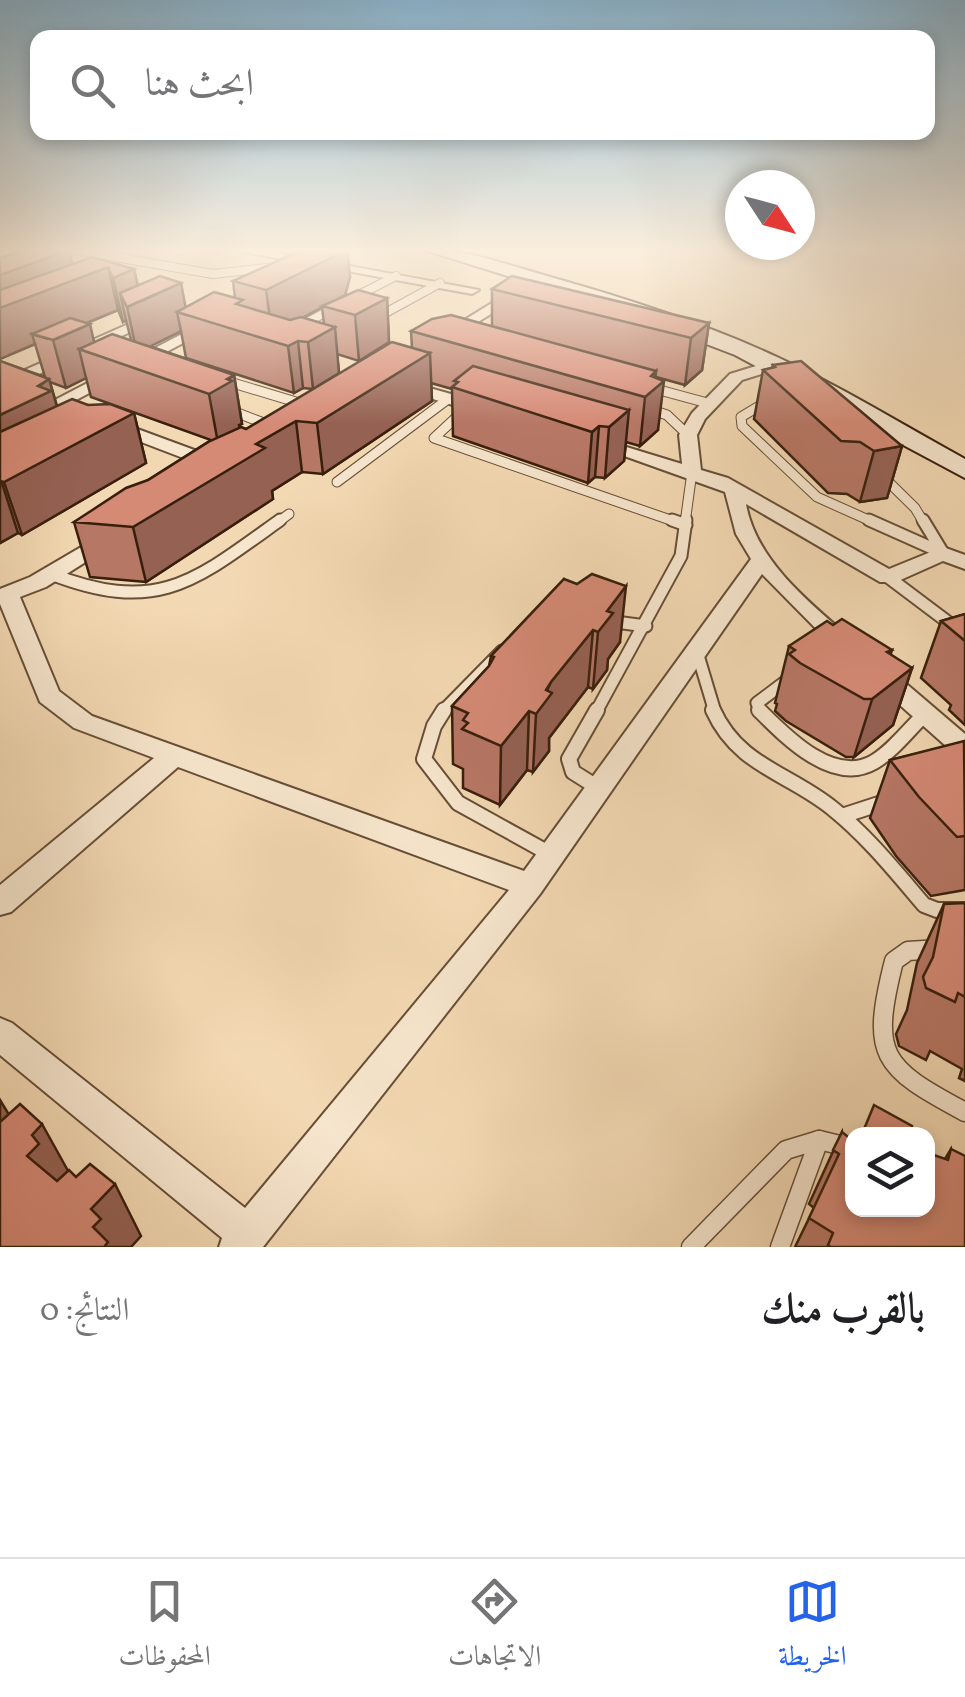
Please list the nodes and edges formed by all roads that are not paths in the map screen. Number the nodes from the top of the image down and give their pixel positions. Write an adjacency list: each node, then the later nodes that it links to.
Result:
1 (151, 307): 6 (street)
2 (336, 307): 9 (lane)
3 (395, 307): 7 (lane)
4 (496, 307): 10 (street)
5 (625, 307): 12 (street)
6 (166, 312): 8 (street); 17 (street)
7 (370, 321)
8 (218, 324): 11 (lane); 13 (street)
9 (298, 334)
10 (428, 346)
11 (176, 355)
12 (775, 365): 22 (street); 32 (street)
13 (121, 370): 15 (lane); 21 (street)
14 (213, 376): 25 (lane)
15 (139, 377)
16 (394, 382): 19 (street)
17 (3, 384): 21 (street)
18 (638, 384): 22 (lane)
19 (448, 398): 24 (street); 34 (lane)
20 (208, 402): 27 (lane)
21 (58, 403): 31 (street)
22 (710, 404): 29 (street)
23 (636, 405): 29 (lane)
24 (471, 406): 26 (street); 37 (lane)
25 (325, 408): 28 (street)
26 (506, 416)
27 (261, 422)
28 (292, 428)
29 (688, 435): 33 (street)
30 (576, 437): 33 (street)
31 (226, 468)
32 (965, 470)
33 (692, 472): 35 (street); 37 (lane)
34 (337, 482)
35 (734, 489): 40 (street); 43 (street)
36 (288, 514): 42 (lane)
37 (686, 525): 46 (lane)
38 (130, 526): 42 (street)
39 (944, 553): 39 (lane); 41 (street); 43 (street)
40 (762, 559): 49 (street); 51 (street)
41 (965, 563)
42 (50, 574): 44 (street)
43 (888, 577): 47 (lane)
44 (4, 596): 53 (street)
45 (598, 620): 46 (lane)
46 (646, 626): 54 (lane)
47 (965, 636)
48 (510, 642): 57 (lane)
49 (697, 652): 54 (street); 56 (lane)
50 (799, 672): 51 (lane)
51 (926, 713): 52 (street)
52 (965, 748)
53 (174, 756): 58 (street); 59 (street)
54 (600, 789): 57 (street)
55 (894, 799): 56 (lane)
56 (842, 816): 60 (lane)
57 (552, 855): 58 (street)
58 (530, 885): 66 (street)
59 (0, 904)
60 (965, 910)
61 (965, 947): 63 (lane)
62 (0, 1034): 66 (street)
63 (965, 1112)
64 (818, 1140): 65 (lane); 67 (lane); 68 (lane)
65 (845, 1146)
66 (243, 1241)
67 (691, 1247)
68 (780, 1247)

